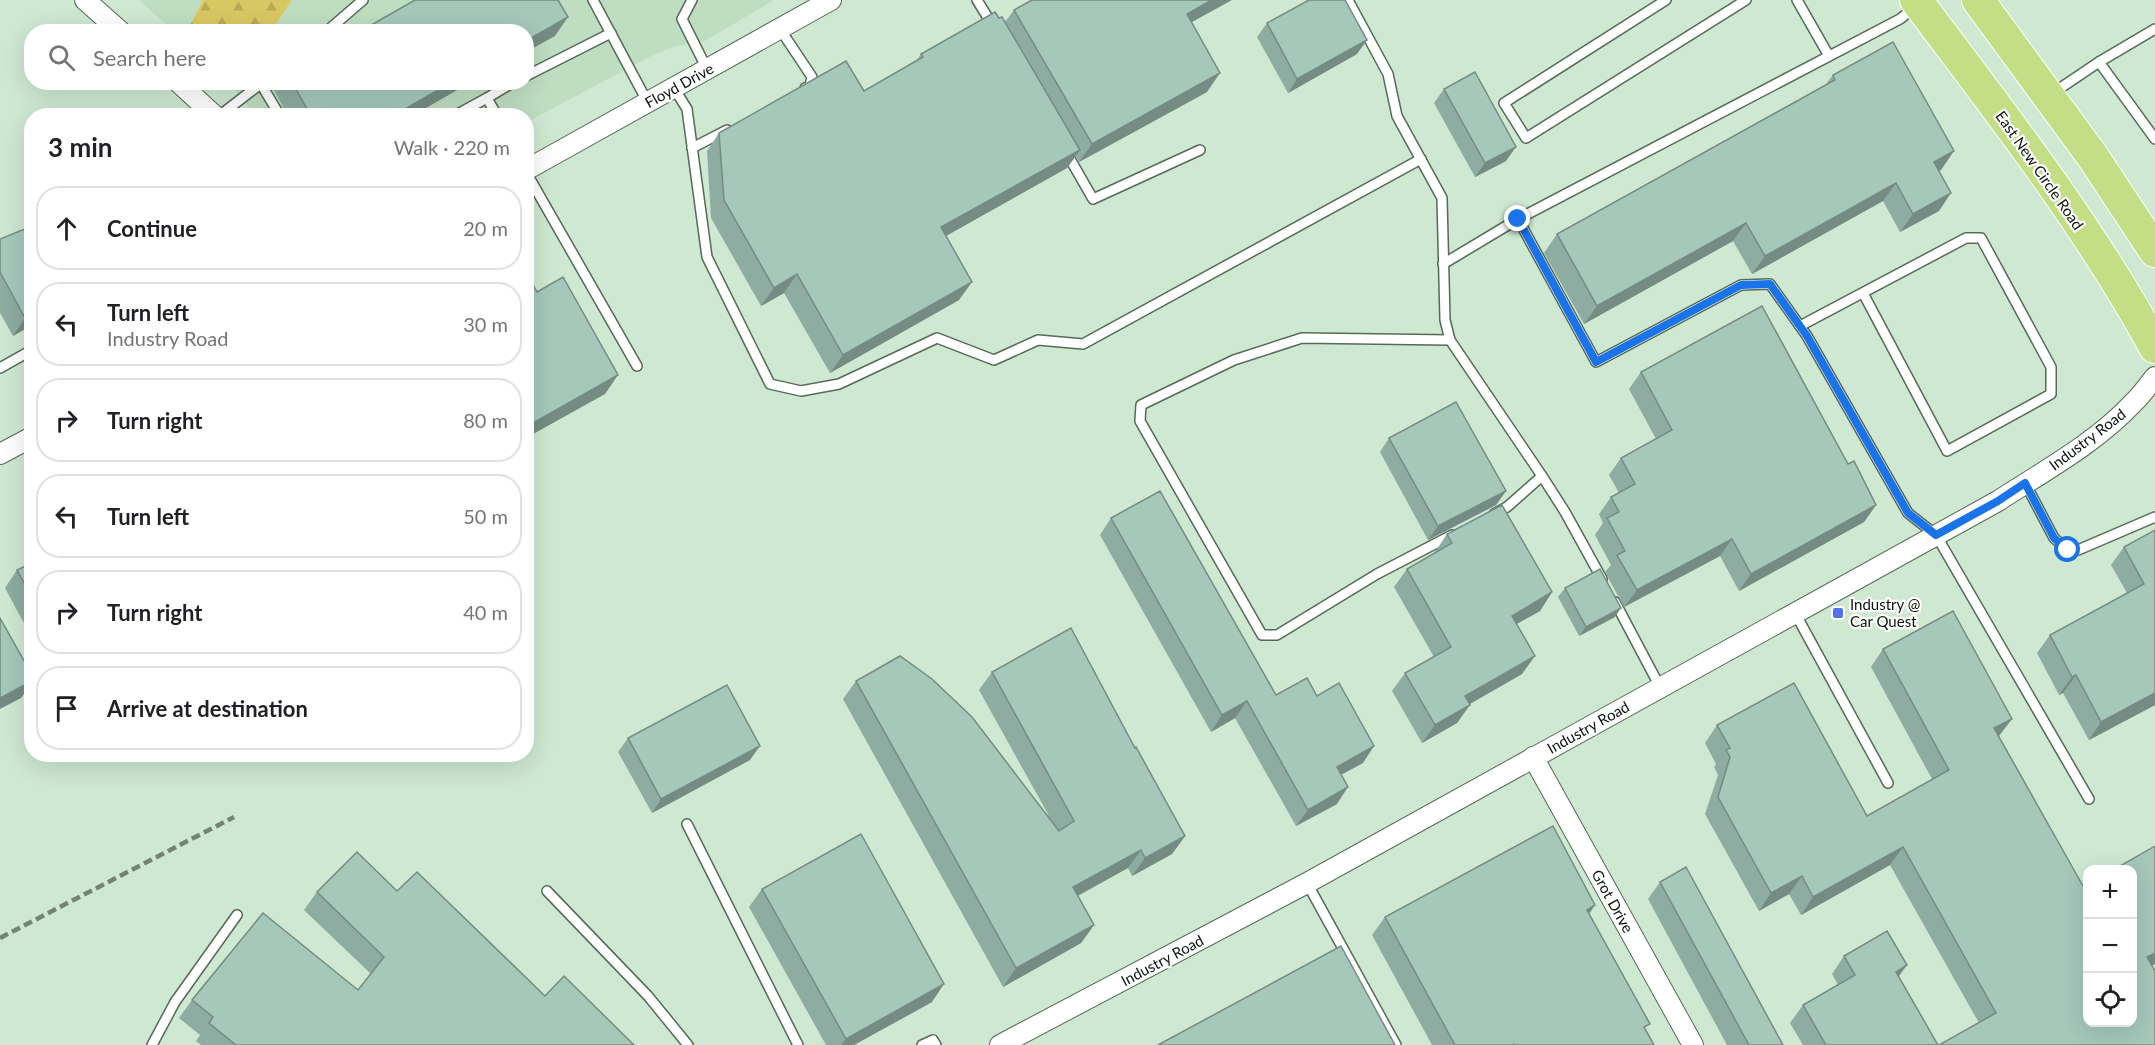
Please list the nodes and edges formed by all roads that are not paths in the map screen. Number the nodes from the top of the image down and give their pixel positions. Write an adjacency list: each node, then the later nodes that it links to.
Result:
1 (86, 0): 13 (street)
2 (363, 0): 14 (lane)
3 (593, 0): 17 (lane)
4 (692, 0): 21 (lane)
5 (831, 0): 15 (street, Floyd Drive)
6 (977, 0): 18 (lane)
7 (1348, 0): 42 (lane)
8 (1666, 0): 9 (lane)
9 (1746, 0)
10 (1797, 0): 19 (lane)
11 (1978, 0): 29 (highway)
12 (1917, 2): 19 (lane); 51 (highway, East New Circle Road)
13 (112, 24)
14 (335, 24)
15 (780, 28): 21 (street, Floyd Drive); 28 (lane)
16 (2155, 29): 20 (lane)
17 (611, 33): 22 (lane); 31 (lane)
18 (1001, 40)
19 (1828, 56): 45 (lane)
20 (2099, 62): 29 (lane); 39 (lane)
21 (707, 69): 23 (street, Floyd Drive)
22 (534, 72)
23 (674, 88): 31 (street, Floyd Drive); 40 (lane)
24 (187, 90): 32 (street)
25 (252, 90): 33 (lane)
26 (266, 90): 34 (lane)
27 (500, 90): 30 (lane)
28 (800, 91)
29 (2048, 96): 46 (highway)
30 (487, 98): 35 (lane); 36 (lane)
31 (648, 103): 43 (street, Floyd Drive)
32 (208, 108)
33 (228, 108)
34 (276, 108)
35 (469, 108)
36 (493, 108)
37 (731, 128): 40 (lane)
38 (1059, 139): 41 (lane)
39 (2155, 140)
40 (692, 148): 42 (lane)
41 (1200, 150)
42 (1421, 159): 47 (lane)
43 (534, 167)
44 (534, 185): 53 (lane)
45 (1518, 219): 47 (lane); 49 (lane)
46 (2155, 251)
47 (1443, 264): 50 (lane)
48 (1863, 292): 48 (lane); 49 (lane)
49 (1800, 326): 63 (lane)
50 (1450, 340): 58 (lane); 62 (lane)
51 (2155, 347)
52 (24, 354): 54 (lane)
53 (637, 366)
54 (0, 368)
55 (2155, 377): 59 (street, Industry Road)
56 (24, 441): 57 (street)
57 (0, 454)
58 (1542, 476): 60 (lane); 65 (lane)
59 (2025, 483): 61 (lane); 63 (street, Industry Road)
60 (1487, 517)
61 (2155, 517)
62 (1457, 533)
63 (1936, 535): 64 (street, Industry Road); 68 (lane)
64 (1795, 613): 65 (street, Industry Road); 67 (lane)
65 (1660, 687): 66 (street, Industry Road)
66 (1533, 757): 70 (street, Industry Road); 80 (street, Grot Drive)
67 (1888, 783)
68 (2089, 798)
69 (687, 824): 75 (lane)
70 (1307, 883): 78 (street, Industry Road); 79 (lane)
71 (548, 891): 74 (lane)
72 (237, 915): 73 (lane)
73 (152, 1045)
74 (688, 1045)
75 (798, 1045)
76 (922, 1045): 77 (lane)
77 (936, 1045)
78 (1000, 1045)
79 (1396, 1045)
80 (1693, 1045)

